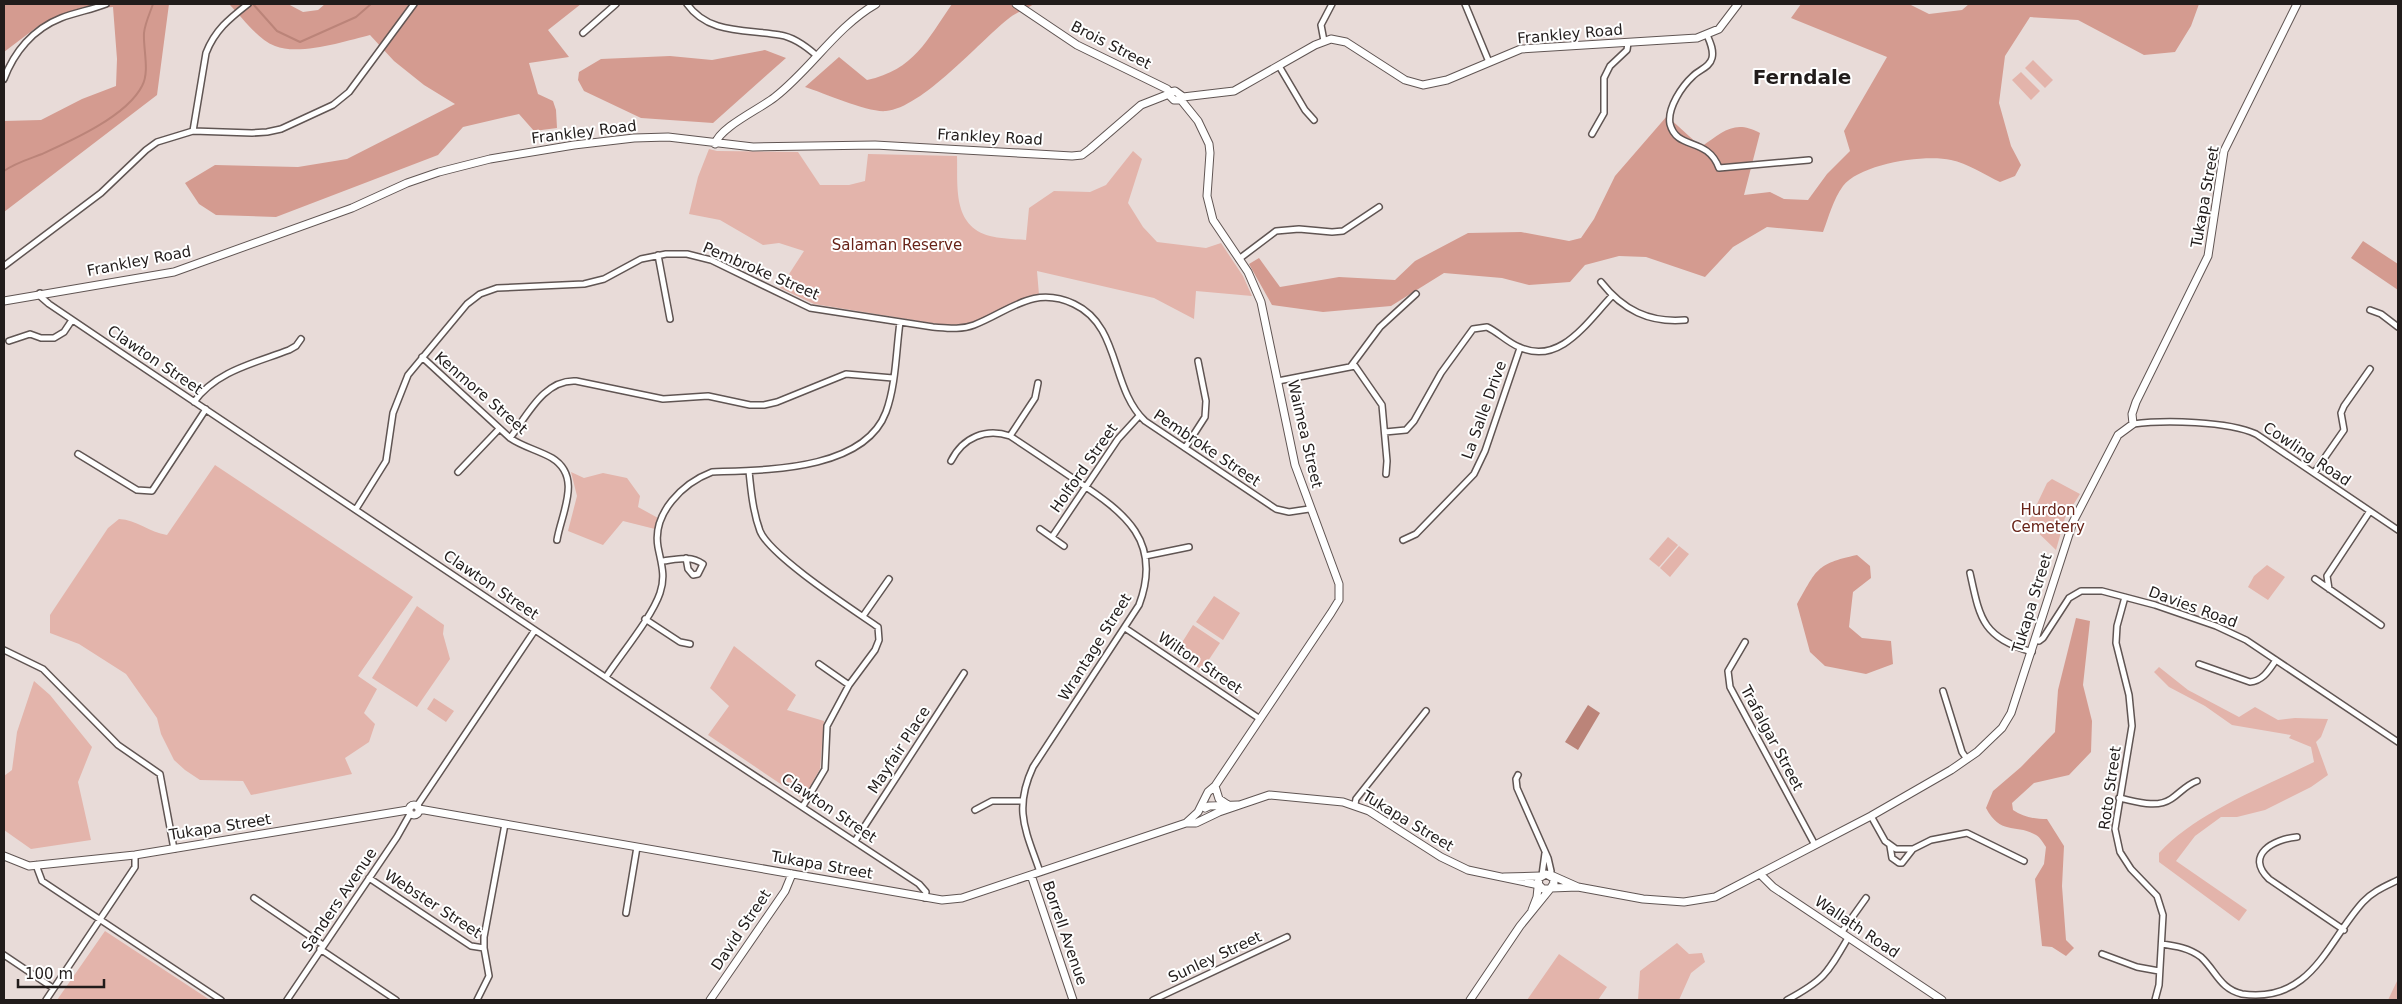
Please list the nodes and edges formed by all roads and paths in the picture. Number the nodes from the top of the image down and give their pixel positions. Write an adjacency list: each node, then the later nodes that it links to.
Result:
1 (106, 4): 19 (street)
2 (248, 4): 23 (street)
3 (414, 4): 23 (street)
4 (616, 4): 12 (street)
5 (687, 4): 16 (street)
6 (876, 4): 16 (street)
7 (1016, 4): 20 (street, Brois Street)
8 (1332, 4): 14 (street)
9 (1465, 4): 17 (street)
10 (1738, 4): 13 (street, Frankley Road)
11 (2297, 4): 55 (street, Tukapa Street)
12 (583, 33)
13 (1707, 35): 15 (street, Frankley Road); 26 (street)
14 (1324, 41): 17 (street, Frankley Road); 18 (street)
15 (1628, 43): 17 (street, Frankley Road); 24 (street)
16 (817, 56): 25 (street)
17 (1489, 62)
18 (1279, 66): 21 (street); 22 (street)
19 (4, 79)
20 (1170, 93): 21 (street, Brois Street); 25 (street, Frankley Road)
21 (1182, 99): 29 (street, Waimea Street)
22 (1314, 120)
23 (193, 131): 30 (street)
24 (1592, 134)
25 (715, 144): 32 (street, Frankley Road)
26 (1809, 160)
27 (1379, 207): 29 (street)
28 (658, 255): 37 (street); 40 (street, Pembroke Street); 45 (street, Pembroke Street)
29 (1240, 258): 50 (street, Waimea Street)
30 (4, 266)
31 (1601, 282): 34 (street)
32 (40, 293): 35 (street, Frankley Road); 38 (street, Clawton Street)
33 (1416, 294): 47 (street)
34 (1612, 296): 39 (street); 44 (street)
35 (4, 301)
36 (2370, 310): 41 (street)
37 (670, 319)
38 (72, 320): 43 (street); 52 (street, Clawton Street)
39 (1685, 320)
40 (900, 322): 49 (street); 54 (street, Pembroke Street)
41 (2398, 327)
42 (301, 339): 52 (street)
43 (8, 341)
44 (1520, 348): 57 (street); 75 (street, La Salle Drive)
45 (422, 357): 56 (street, Kenmore Street); 69 (street, Pembroke Street)
46 (1198, 361): 60 (street)
47 (1351, 366): 50 (street); 57 (street)
48 (2370, 369): 65 (street)
49 (892, 378): 59 (street); 63 (street)
50 (1278, 381): 68 (street, Waimea Street)
51 (1038, 383): 58 (street)
52 (194, 402): 53 (street, Clawton Street)
53 (206, 409): 61 (street); 69 (street, Clawton Street)
54 (1139, 416): 60 (street, Pembroke Street); 67 (street, Holford Street)
55 (2133, 424): 65 (street, Cowling Road); 91 (street, Tukapa Street)
56 (499, 429): 59 (street, Kenmore Street); 64 (street)
57 (1384, 432): 66 (street)
58 (1010, 436): 62 (street, Wrantage Street); 67 (street, Wrantage Street)
59 (510, 438): 74 (street, Kenmore Street)
60 (1185, 448): 68 (street, Pembroke Street)
61 (78, 454)
62 (951, 461)
63 (749, 471): 80 (street); 86 (street)
64 (458, 472)
65 (2314, 473): 70 (street, Cowling Road)
66 (1386, 474)
67 (1086, 487): 73 (street, Holford Street); 78 (street, Wrantage Street)
68 (1309, 508): 104 (street, Waimea Street)
69 (356, 509): 90 (street, Clawton Street)
70 (2370, 511): 72 (street, Cowling Road); 84 (street)
71 (1040, 530): 73 (street)
72 (2398, 530)
73 (1052, 537): 76 (street)
74 (557, 540)
75 (1403, 540)
76 (1064, 546)
77 (1189, 547): 78 (street)
78 (1145, 556): 89 (street, Wrantage Street)
79 (686, 558): 80 (street)
80 (663, 561): 87 (street)
81 (1970, 573): 95 (street)
82 (889, 579): 86 (street)
83 (2315, 579): 84 (street)
84 (2329, 590): 88 (street)
85 (2125, 597): 91 (street, Davies Road); 96 (street, Davies Road); 110 (street, Roto Street)
86 (863, 616): 101 (street)
87 (645, 619): 93 (street); 100 (street)
88 (2381, 625)
89 (1125, 628): 104 (street, Wilton Street); 111 (street, Wrantage Street)
90 (535, 630): 100 (street, Clawton Street); 116 (street)
91 (2035, 640): 95 (street, Tukapa Street)
92 (1745, 642): 125 (street, Trafalgar Street)
93 (690, 644)
94 (4, 650): 128 (street)
95 (2032, 652): 106 (street, Tukapa Street)
96 (2276, 660): 98 (street); 105 (street, Davies Road)
97 (818, 664): 101 (street)
98 (2199, 664)
99 (964, 673): 124 (street, Mayfair Place)
100 (606, 677): 115 (street, Clawton Street)
101 (849, 685): 115 (street)
102 (1944, 691): 106 (street)
103 (1426, 711): 112 (street)
104 (1260, 719): 109 (street, Waimea Street)
105 (2398, 742)
106 (1967, 759): 120 (street, Tukapa Street)
107 (1518, 775): 138 (street)
108 (2197, 781): 110 (street)
109 (1215, 786): 113 (street); 117 (street, Waimea Street)
110 (2119, 798): 155 (street, Roto Street)
111 (1022, 800): 118 (street); 134 (street, Wrantage Street)
112 (1355, 804): 114 (street, Tukapa Street); 139 (street, Tukapa Street)
113 (1228, 805): 114 (street, Tukapa Street); 117 (street, Tukapa Street)
114 (1239, 805): 117 (street, Tukapa Street)
115 (803, 806): 124 (street, Clawton Street)
116 (418, 808): 119 (street, Tukapa Street); 122 (street, Tukapa Street)
117 (1208, 809): 121 (street); 121 (street, Tukapa Street)
118 (975, 810)
119 (409, 812): 128 (street, Tukapa Street); 140 (street, Sanders Avenue)
120 (1871, 816): 125 (street, Tukapa Street); 126 (street)
121 (1186, 823): 134 (street, Tukapa Street)
122 (504, 824): 127 (street, Tukapa Street); 157 (street)
123 (2297, 837): 151 (street)
124 (855, 841): 146 (street, Clawton Street)
125 (1816, 846): 136 (street, Tukapa Street)
126 (1890, 846): 129 (street); 129 (street)
127 (638, 847): 135 (street, Tukapa Street); 149 (street)
128 (174, 849): 130 (street, Tukapa Street)
129 (1913, 849): 132 (street)
130 (135, 855): 133 (street, Tukapa Street); 150 (street)
131 (4, 856): 133 (street, Tukapa Street)
132 (2024, 862)
133 (36, 865): 150 (street)
134 (1040, 872): 137 (street, Tukapa Street)
135 (792, 874): 146 (street, Tukapa Street); 167 (street, David Street)
136 (1760, 874): 143 (street, Tukapa Street); 152 (street, Wallath Road)
137 (1031, 875): 146 (street, Tukapa Street); 168 (street, Borrell Avenue)
138 (1545, 875): 139 (street, Tukapa Street); 142 (street); 143 (street, Tukapa Street); 144 (street)
139 (1503, 877): 142 (street, Tukapa Street)
140 (369, 878): 156 (street, Sanders Avenue); 157 (street, Webster Street)
141 (2398, 880): 151 (street)
142 (1539, 886): 144 (street, Tukapa Street); 148 (street)
143 (1578, 887): 144 (street, Tukapa Street)
144 (1550, 888): 148 (street)
145 (254, 898): 156 (street)
146 (925, 898)
147 (1866, 898): 152 (street)
148 (1532, 910): 170 (street)
149 (626, 913)
150 (100, 919): 161 (street); 163 (street)
151 (2344, 930): 155 (street)
152 (1841, 933): 154 (street, Wallath Road)
153 (1287, 937): 169 (street, Sunley Street)
154 (1848, 938): 171 (street); 172 (street, Wallath Road)
155 (2162, 944): 160 (street, Roto Street)
156 (322, 947): 164 (street, Sanders Avenue); 165 (street)
157 (484, 948): 166 (street)
158 (2102, 954): 160 (street)
159 (4, 955): 161 (street)
160 (2159, 971): 173 (street, Roto Street)
161 (53, 988): 162 (street)
162 (46, 1000)
163 (221, 1000)
164 (287, 1000)
165 (396, 1000)
166 (476, 1000)
167 (710, 1000)
168 (1074, 1000)
169 (1153, 1000)
170 (1470, 1000)
171 (1787, 1000)
172 (1942, 1000)
173 (2154, 1000)

